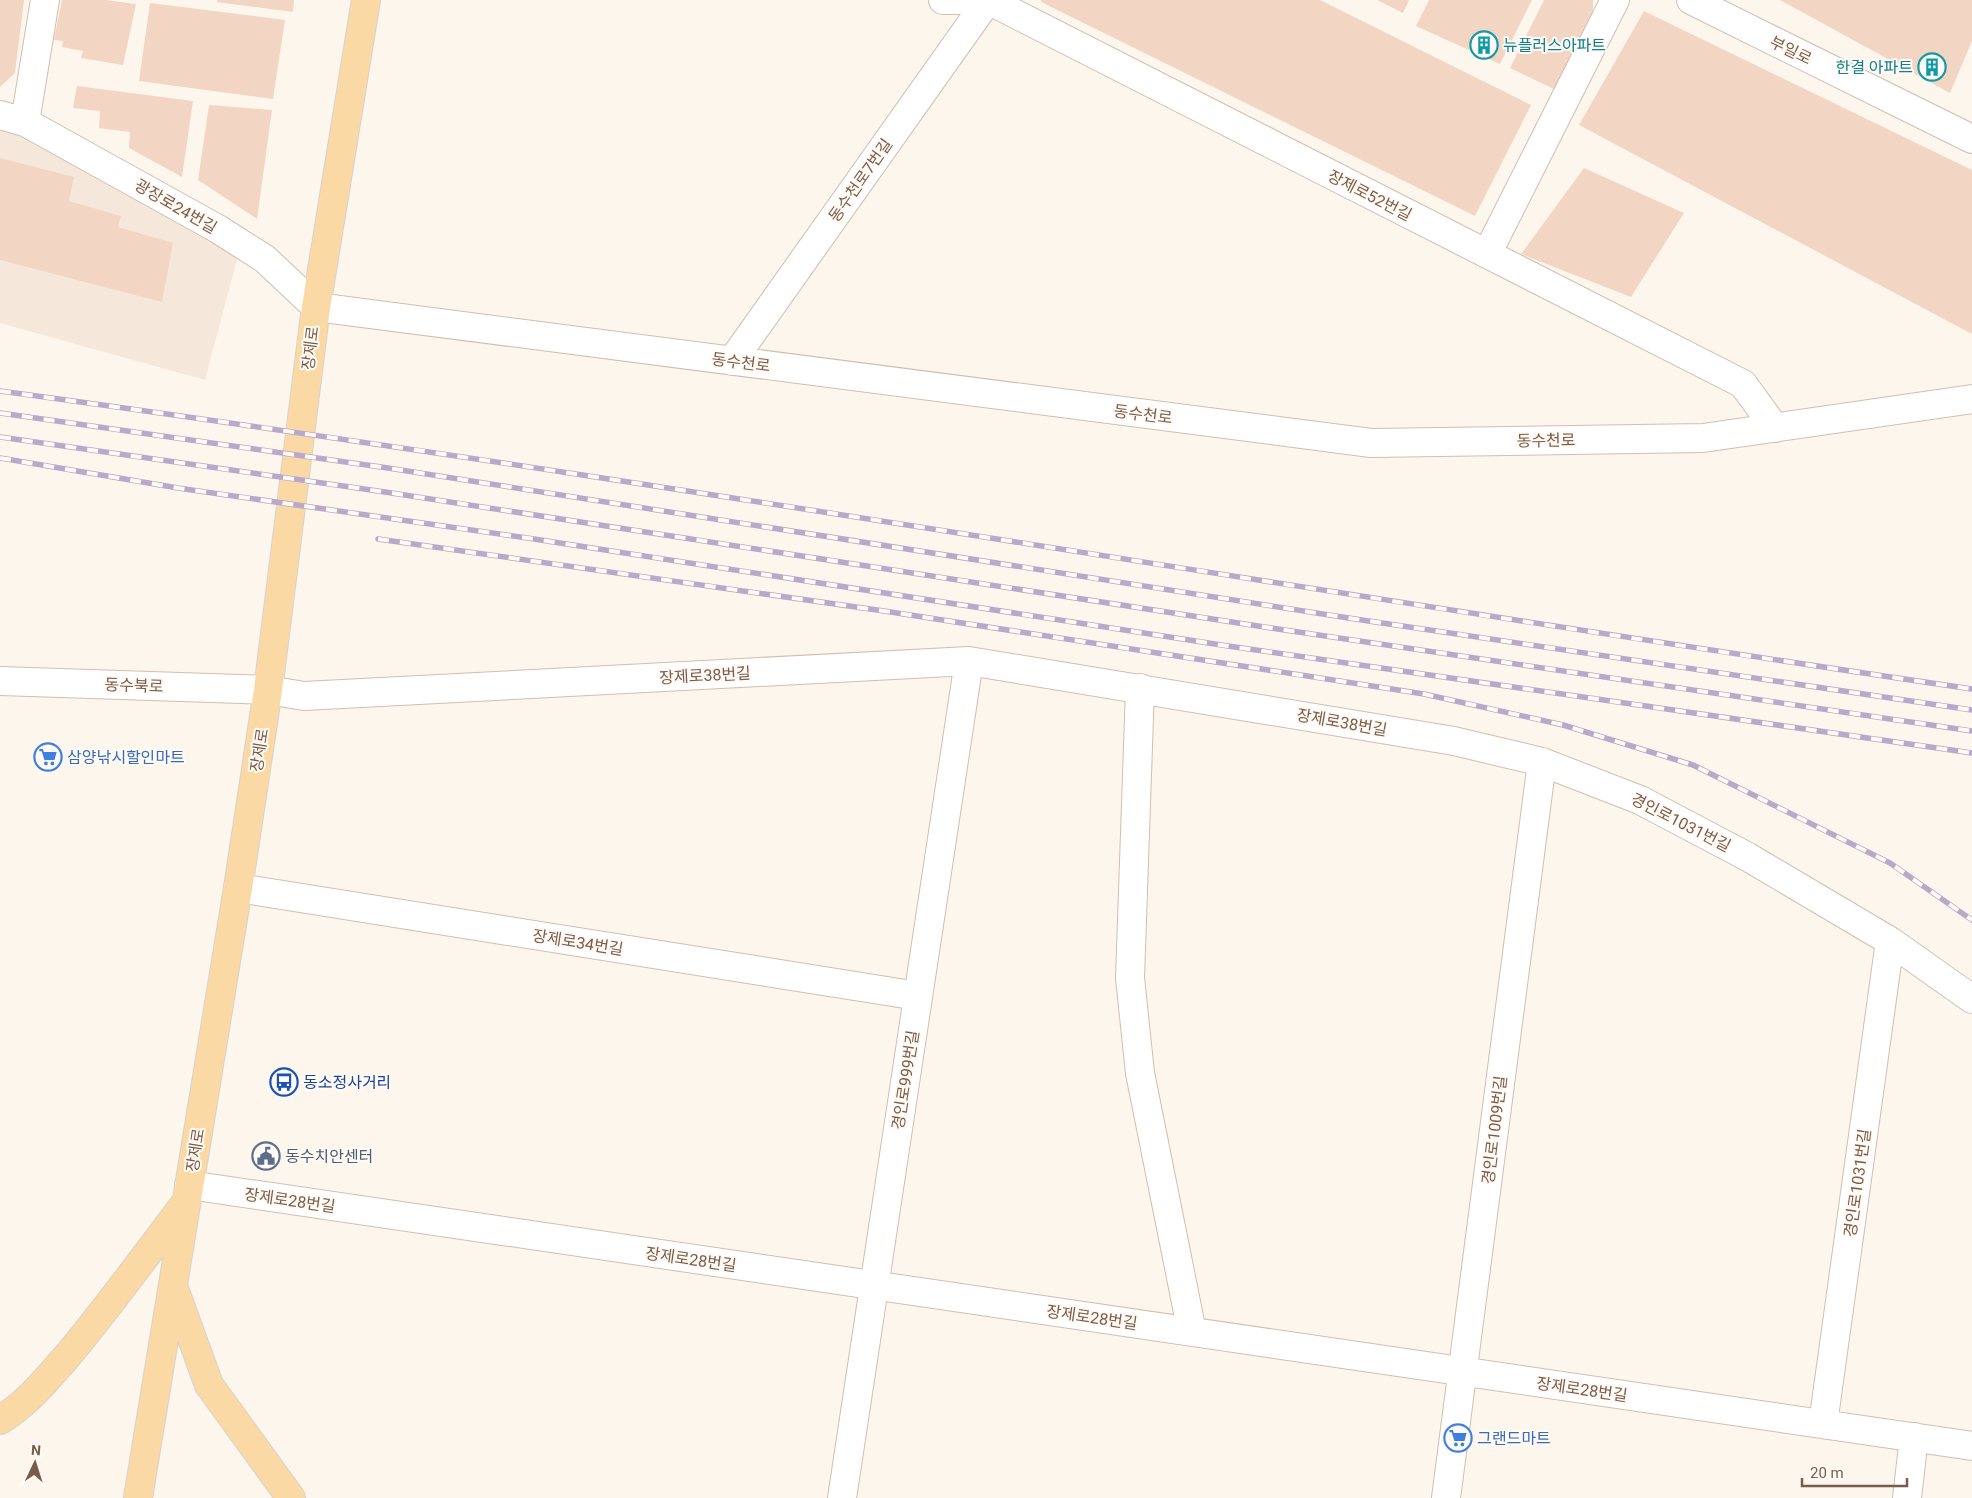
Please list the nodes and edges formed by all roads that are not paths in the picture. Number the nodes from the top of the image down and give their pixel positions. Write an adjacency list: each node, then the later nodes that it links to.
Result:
1 (366, 0): 10 (main road, 장제로)
2 (944, 0): 3 (street, 장제로52번길)
3 (988, 0): 9 (street, 장제로52번길); 11 (street, 동수천로7번길)
4 (1615, 0): 9 (street)
5 (1691, 0): 8 (street, 부일로)
6 (44, 3): 7 (street, 광장로24번길)
7 (12, 118): 10 (street, 광장로24번길)
8 (1972, 139)
9 (1487, 254): 13 (street, 장제로52번길)
10 (316, 307): 11 (street, 동수천로); 17 (main road, 장제로)
11 (732, 361): 13 (street, 동수천로)
12 (1972, 399): 13 (street, 동수천로)
13 (1776, 428)
14 (968, 661): 16 (street, 장제로38번길); 17 (street, 장제로38번길); 21 (street, 경인로999번길)
15 (0, 680): 17 (street, 동수북로)
16 (1140, 688): 18 (street, 장제로38번길); 26 (street)
17 (268, 690): 19 (main road, 장제로)
18 (1542, 762): 20 (street, 경인로1031번길); 27 (street, 경인로1009번길)
19 (238, 888): 21 (street, 장제로34번길); 23 (main road, 장제로)
20 (1890, 941): 22 (street, 경인로1031번길); 29 (street, 경인로1031번길)
21 (918, 996): 25 (street, 경인로999번길)
22 (1972, 999)
23 (188, 1194): 24 (main road, 장제로); 25 (street, 장제로28번길); 28 (main road)
24 (173, 1285): 32 (main road, 장제로); 33 (main road)
25 (874, 1286): 26 (street, 장제로28번길); 34 (street, 경인로999번길)
26 (1192, 1332): 27 (street, 장제로28번길)
27 (1463, 1371): 29 (street, 장제로28번길); 35 (street, 경인로1009번길)
28 (0, 1420)
29 (1823, 1424): 30 (street, 장제로28번길)
30 (1914, 1437): 31 (street, 장제로28번길); 36 (street)
31 (1972, 1446)
32 (138, 1498)
33 (291, 1498)
34 (842, 1498)
35 (1446, 1498)
36 (1907, 1498)

